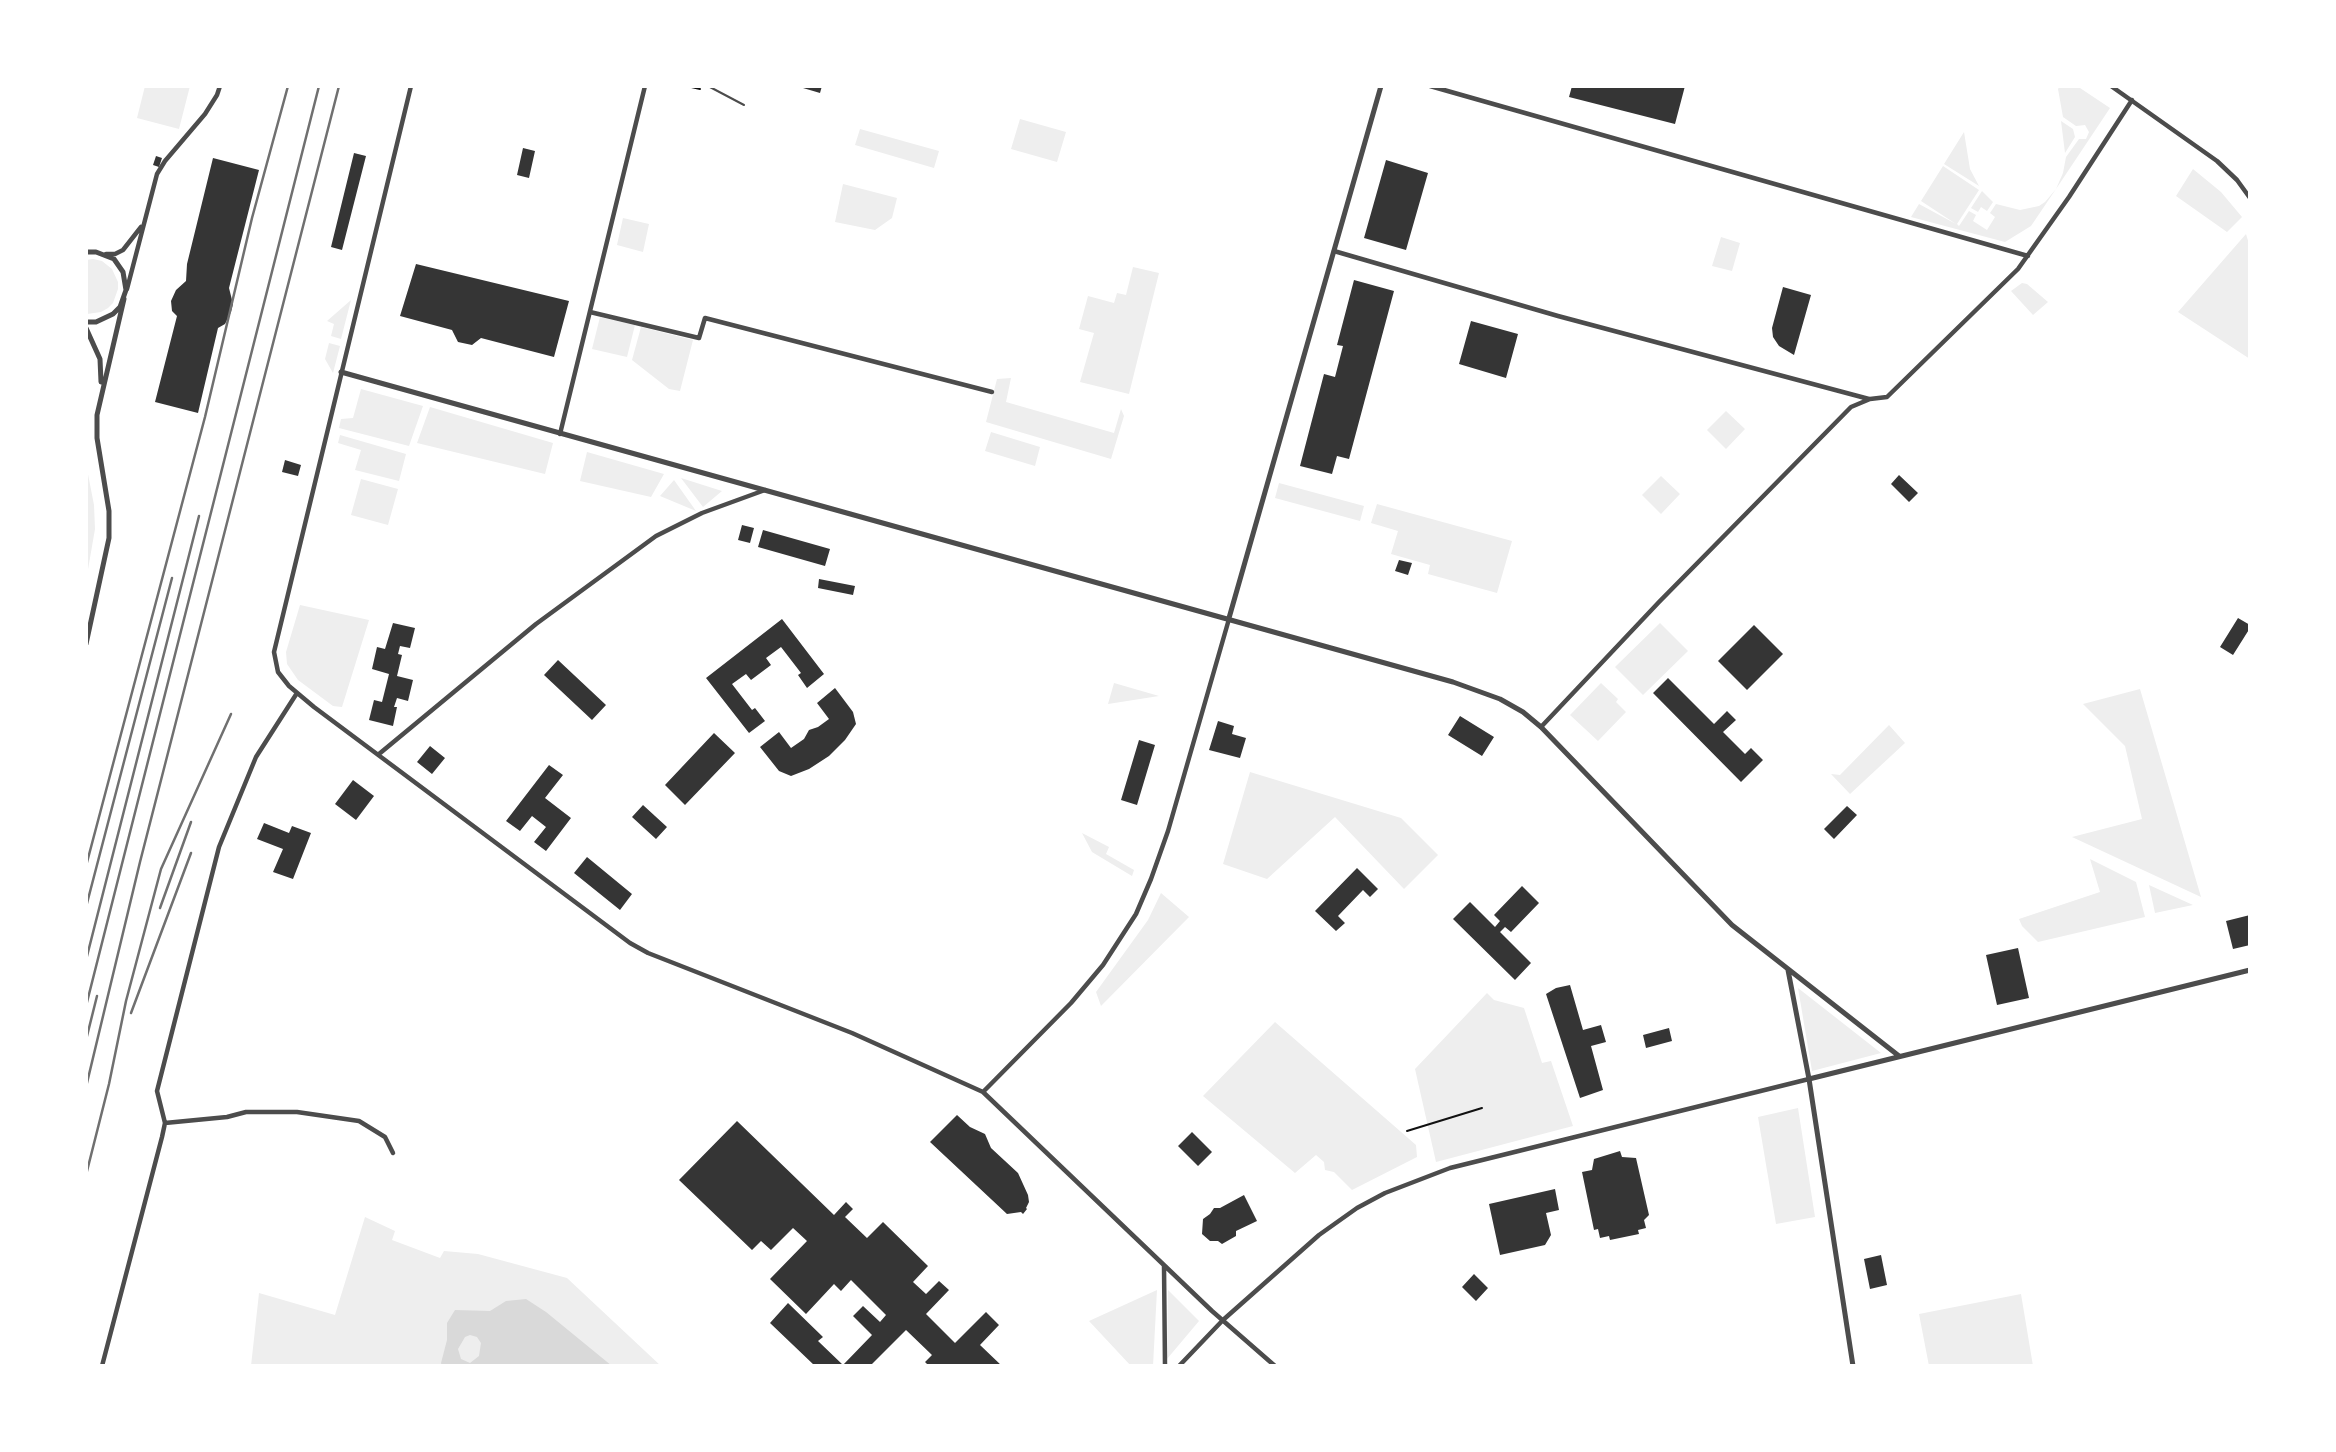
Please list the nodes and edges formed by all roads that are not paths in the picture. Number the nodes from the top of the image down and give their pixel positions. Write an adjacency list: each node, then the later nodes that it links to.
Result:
1 (220, 86): 11 (street)
2 (411, 86): 21 (street)
3 (645, 86): 18 (street)
4 (708, 86): 9 (lane)
5 (1381, 86): 12 (street)
6 (2111, 86): 8 (street)
7 (1432, 87): 15 (street)
8 (2132, 100): 10 (street); 15 (street)
9 (744, 105)
10 (2250, 198)
11 (144, 223): 14 (street); 16 (street)
12 (1334, 251): 24 (street); 27 (street)
13 (86, 252): 14 (street)
14 (106, 254): 16 (street)
15 (2028, 256): 24 (street)
16 (126, 290): 17 (street)
17 (124, 299): 19 (street); 23 (street)
18 (590, 312): 22 (street); 25 (street)
19 (86, 321)
20 (86, 328): 23 (street)
21 (341, 372): 25 (street); 29 (street)
22 (992, 392)
23 (101, 395): 28 (street)
24 (1870, 399): 30 (street)
25 (560, 433): 26 (street)
26 (766, 489): 27 (street); 31 (street)
27 (1229, 618): 30 (street); 36 (street)
28 (86, 644)
29 (298, 693): 31 (street); 37 (street)
30 (1541, 727): 32 (street)
31 (379, 754): 36 (street)
32 (1788, 970): 34 (street); 35 (street)
33 (2250, 970): 34 (street)
34 (1899, 1056): 35 (street)
35 (1809, 1079): 40 (street); 45 (street)
36 (983, 1092): 39 (street)
37 (165, 1123): 38 (street); 41 (street)
38 (393, 1153)
39 (1164, 1265): 40 (street); 42 (street)
40 (1223, 1320): 43 (street); 44 (street)
41 (102, 1366)
42 (1165, 1366)
43 (1179, 1366)
44 (1275, 1366)
45 (1853, 1366)

